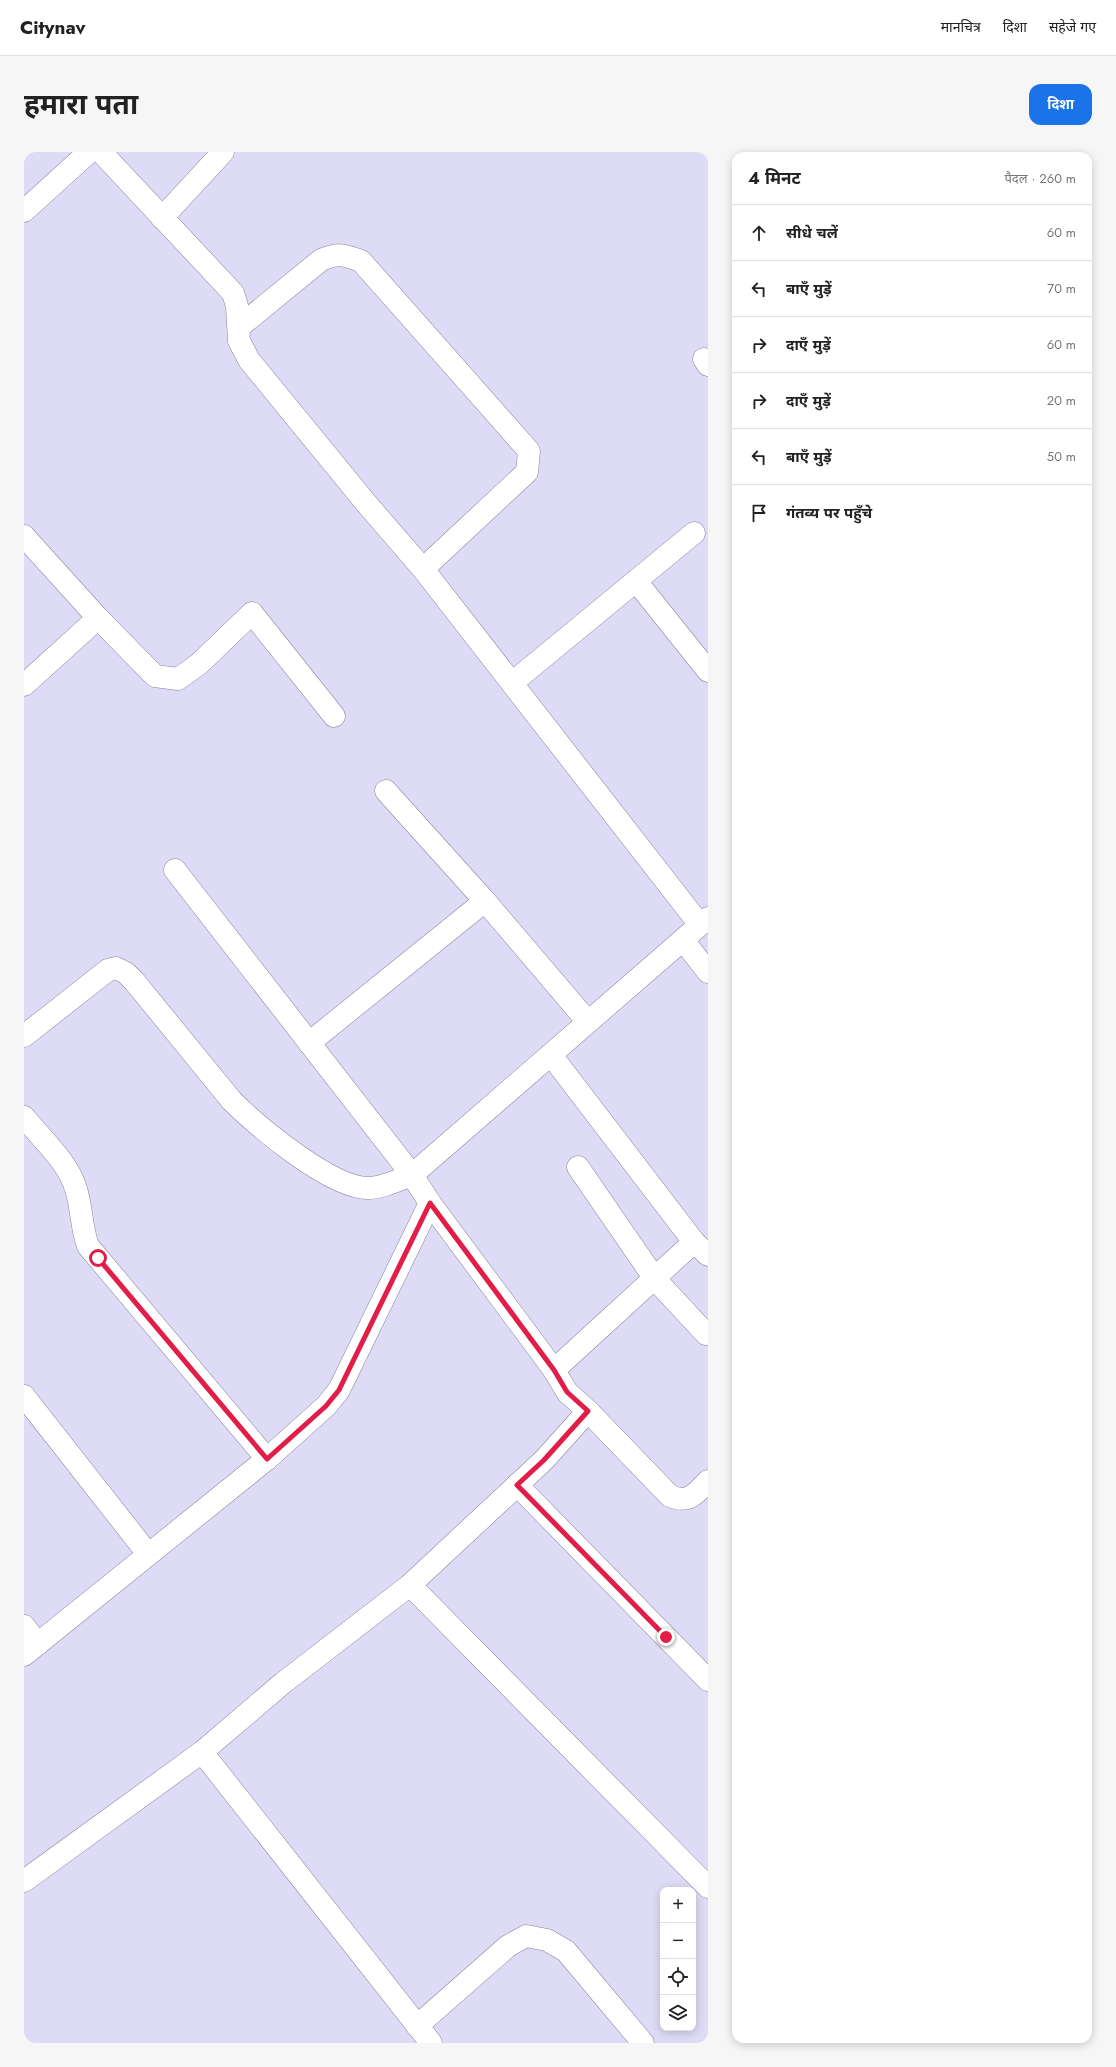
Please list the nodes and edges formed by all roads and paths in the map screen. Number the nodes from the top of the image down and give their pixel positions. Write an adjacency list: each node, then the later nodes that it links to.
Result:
1 (89, 152): 4 (street)
2 (100, 152): 5 (street)
3 (223, 152): 5 (street)
4 (24, 211)
5 (162, 218): 6 (street)
6 (239, 327): 9 (street); 9 (street)
7 (694, 533): 10 (street)
8 (24, 536): 11 (street)
9 (423, 569): 13 (street)
10 (636, 581): 12 (street); 13 (street)
11 (98, 618): 14 (street); 15 (street)
12 (708, 671)
13 (512, 683): 19 (street)
14 (24, 685)
15 (334, 716)
16 (386, 791): 18 (street)
17 (175, 870): 24 (street)
18 (485, 901): 22 (street); 24 (street)
19 (704, 922): 20 (street)
20 (683, 940): 21 (street); 22 (street)
21 (708, 972)
22 (588, 1022): 25 (street)
23 (24, 1036): 28 (street)
24 (309, 1043): 28 (street)
25 (551, 1055): 28 (street); 30 (street)
26 (24, 1117): 36 (street)
27 (578, 1167): 31 (street)
28 (412, 1176): 29 (street)
29 (430, 1203): 33 (street); 36 (street)
30 (701, 1248): 31 (street)
31 (655, 1279): 32 (street); 33 (street)
32 (707, 1334)
33 (554, 1370): 35 (street)
34 (24, 1396): 39 (street)
35 (588, 1411): 37 (street); 38 (street)
36 (267, 1459): 39 (street)
37 (708, 1481)
38 (517, 1485): 40 (street); 43 (street)
39 (148, 1554): 42 (street)
40 (410, 1584): 44 (street); 46 (street)
41 (24, 1626): 42 (street)
42 (31, 1650)
43 (708, 1680)
44 (202, 1752): 45 (street); 47 (street)
45 (28, 1871)
46 (708, 1887)
47 (417, 2026): 48 (street); 49 (street)
48 (431, 2043)
49 (643, 2043)

